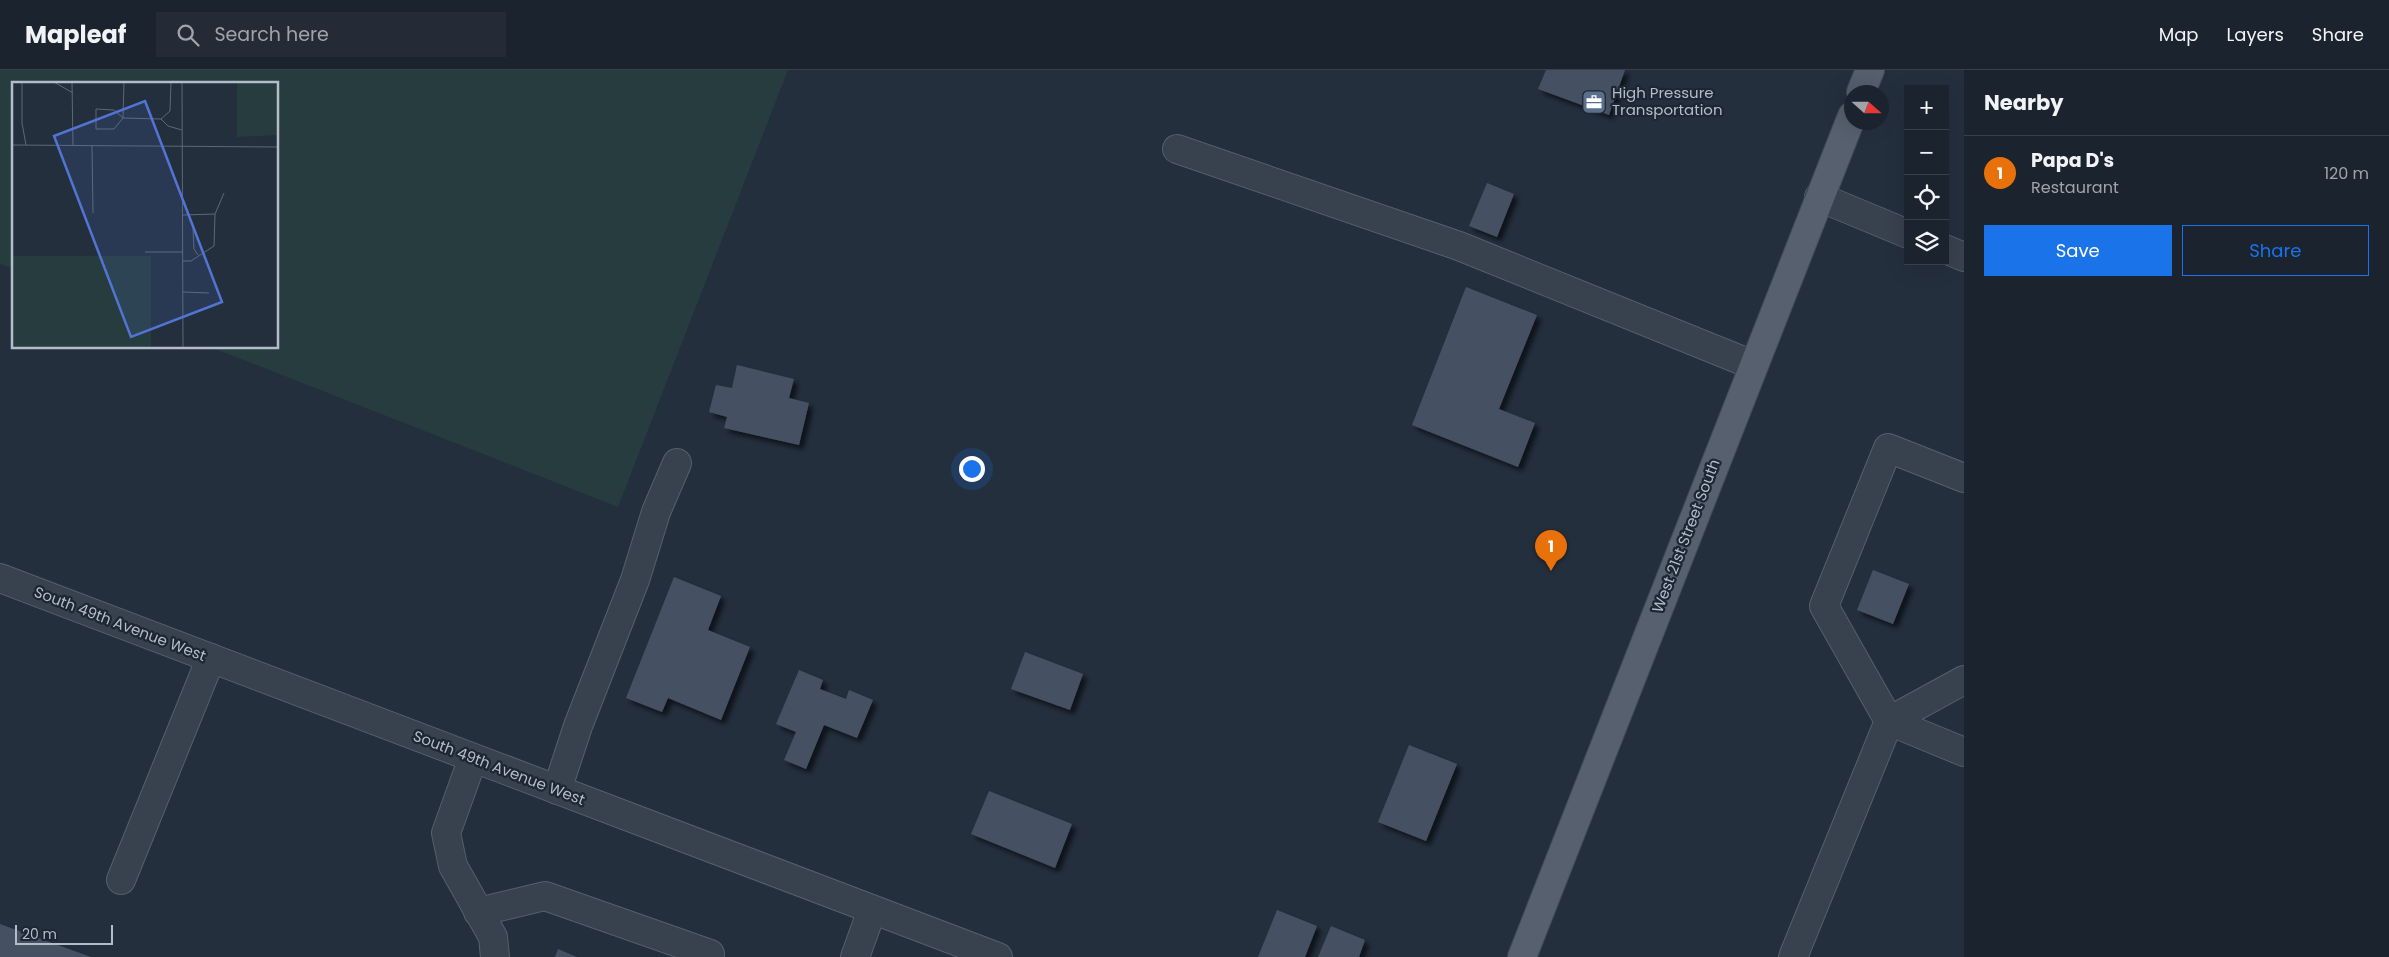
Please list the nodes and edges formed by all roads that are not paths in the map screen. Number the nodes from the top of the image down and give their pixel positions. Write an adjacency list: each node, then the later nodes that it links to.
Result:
1 (1870, 70): 2 (main road)
2 (1864, 85)
3 (1846, 130): 5 (main road, West 21st Street South)
4 (1177, 149): 9 (street)
5 (1819, 197): 6 (street); 9 (main road, West 21st Street South)
6 (1904, 232)
7 (1949, 251): 8 (street)
8 (1964, 257)
9 (1753, 365): 26 (main road, West 21st Street South)
10 (677, 464): 18 (street)
11 (1964, 478): 15 (street)
12 (0, 578): 13 (street, South 49th Avenue West)
13 (211, 658): 17 (street, South 49th Avenue West); 19 (street)
14 (1964, 680): 15 (street)
15 (1889, 721): 16 (street); 27 (street)
16 (1964, 752)
17 (473, 758): 18 (street, South 49th Avenue West); 21 (street)
18 (557, 790): 20 (street, South 49th Avenue West)
19 (122, 880)
20 (872, 910): 24 (street); 25 (street, South 49th Avenue West)
21 (478, 912): 22 (street); 23 (street)
22 (710, 954)
23 (495, 957)
24 (855, 957)
25 (998, 957)
26 (1522, 957)
27 (1794, 957)

